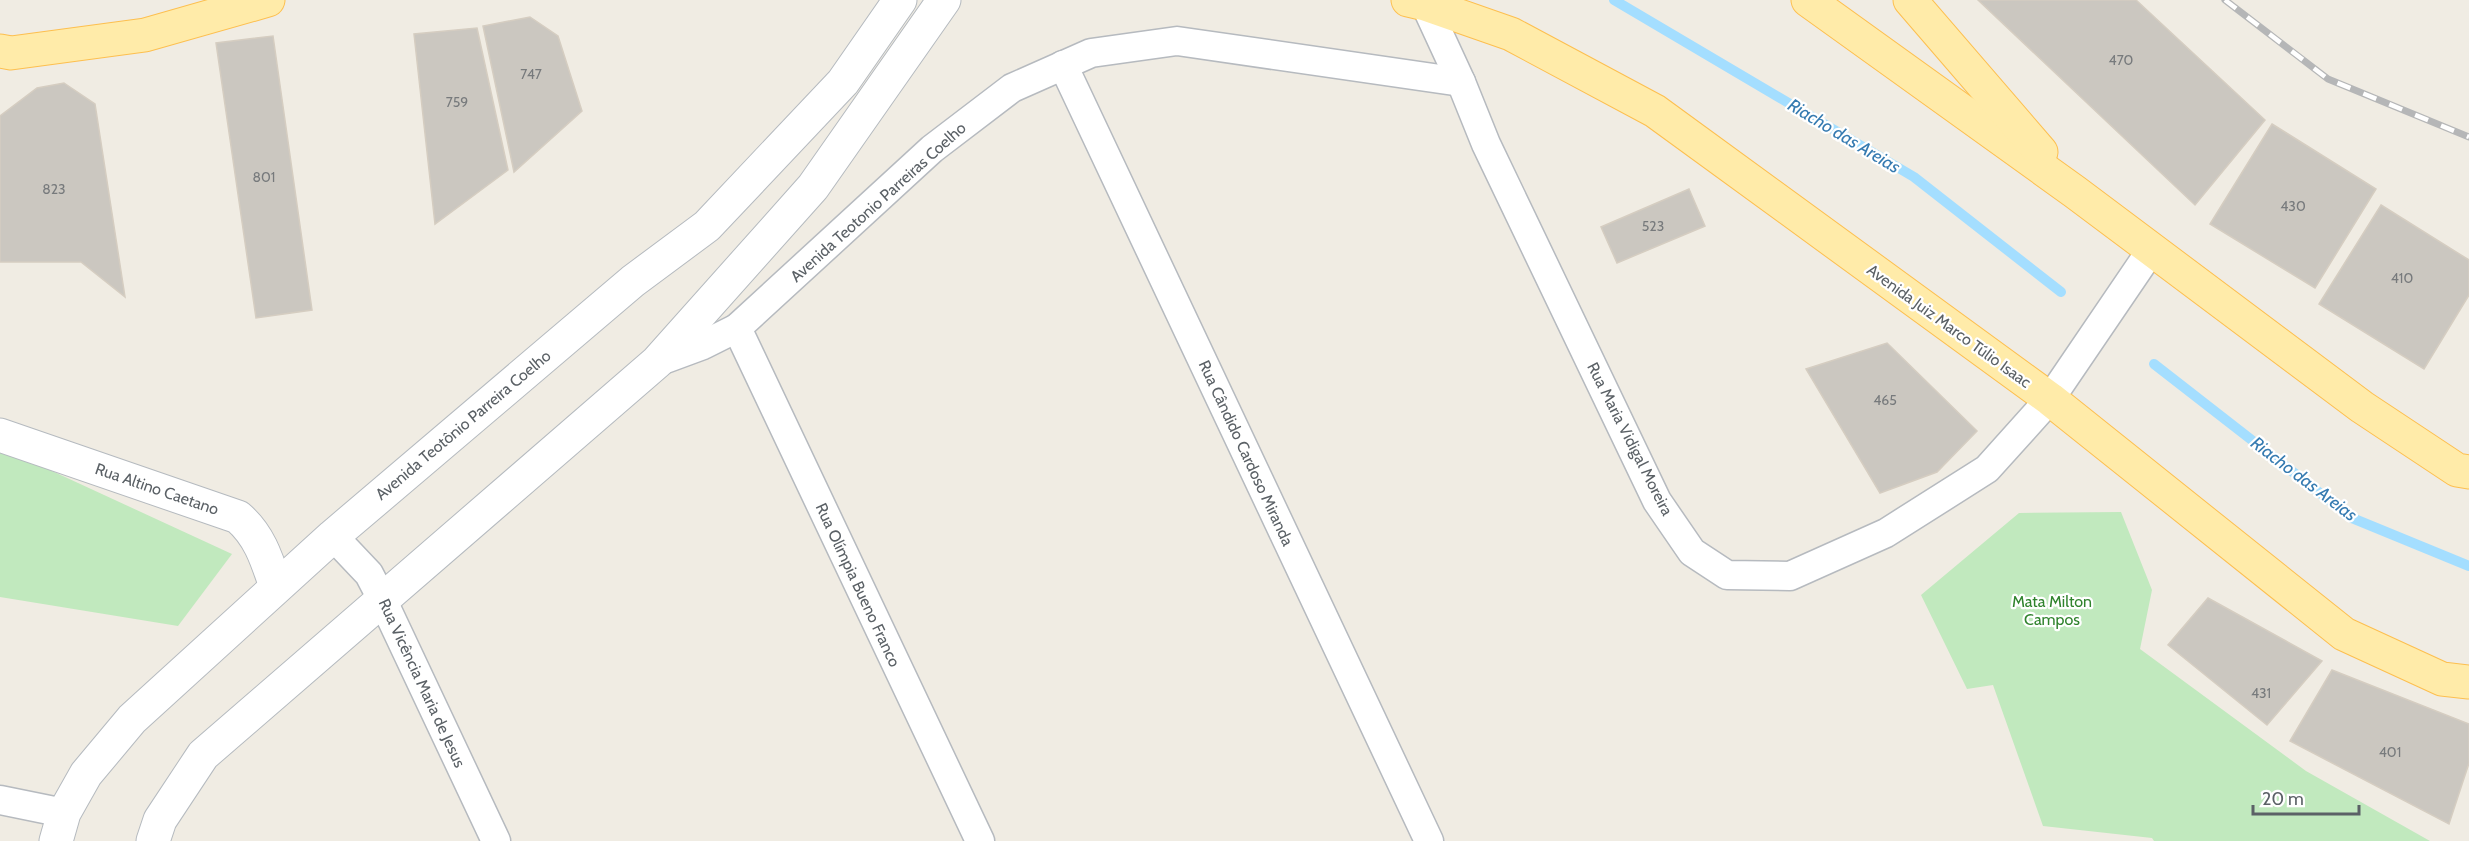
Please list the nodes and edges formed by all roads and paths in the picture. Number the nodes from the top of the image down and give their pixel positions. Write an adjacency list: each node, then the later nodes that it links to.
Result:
1 (268, 0): 7 (main road)
2 (1808, 0): 10 (main road)
3 (1910, 0): 10 (main road)
4 (1417, 2): 9 (street, Rua Maria Vidigal Moreira); 14 (main road, Avenida Juiz Marco Túlio Isaac)
5 (894, 10): 17 (main road, Avenida Teotônio Parreira Coelho)
6 (935, 12): 13 (main road)
7 (0, 51)
8 (1063, 65): 9 (street, Avenida Teotonio Parreiras Coelho); 12 (street, Avenida Teotonio Parreiras Coelho); 26 (street, Rua Cândido Cardoso Miranda)
9 (1461, 82): 14 (street, Rua Maria Vidigal Moreira)
10 (2075, 192): 11 (main road)
11 (2152, 249): 14 (street, Rua Maria Vidigal Moreira); 16 (main road)
12 (737, 328): 13 (street, Avenida Teotonio Parreiras Coelho); 25 (street, Rua Olímpia Bueno Franco)
13 (657, 362): 19 (main road)
14 (2050, 399): 20 (main road, Avenida Juiz Marco Túlio Isaac)
15 (0, 435): 18 (main road, Rua Altino Caetano)
16 (2469, 472)
17 (333, 536): 18 (main road, Avenida Teotônio Parreira Coelho); 19 (street, Rua Vicência Maria de Jesus)
18 (276, 587): 22 (main road, Avenida Teotônio Parreira Coelho)
19 (382, 599): 23 (main road); 24 (street, Rua Vicência Maria de Jesus)
20 (2469, 682)
21 (0, 800): 22 (street)
22 (60, 827)
23 (153, 841)
24 (495, 841)
25 (980, 841)
26 (1429, 841)

